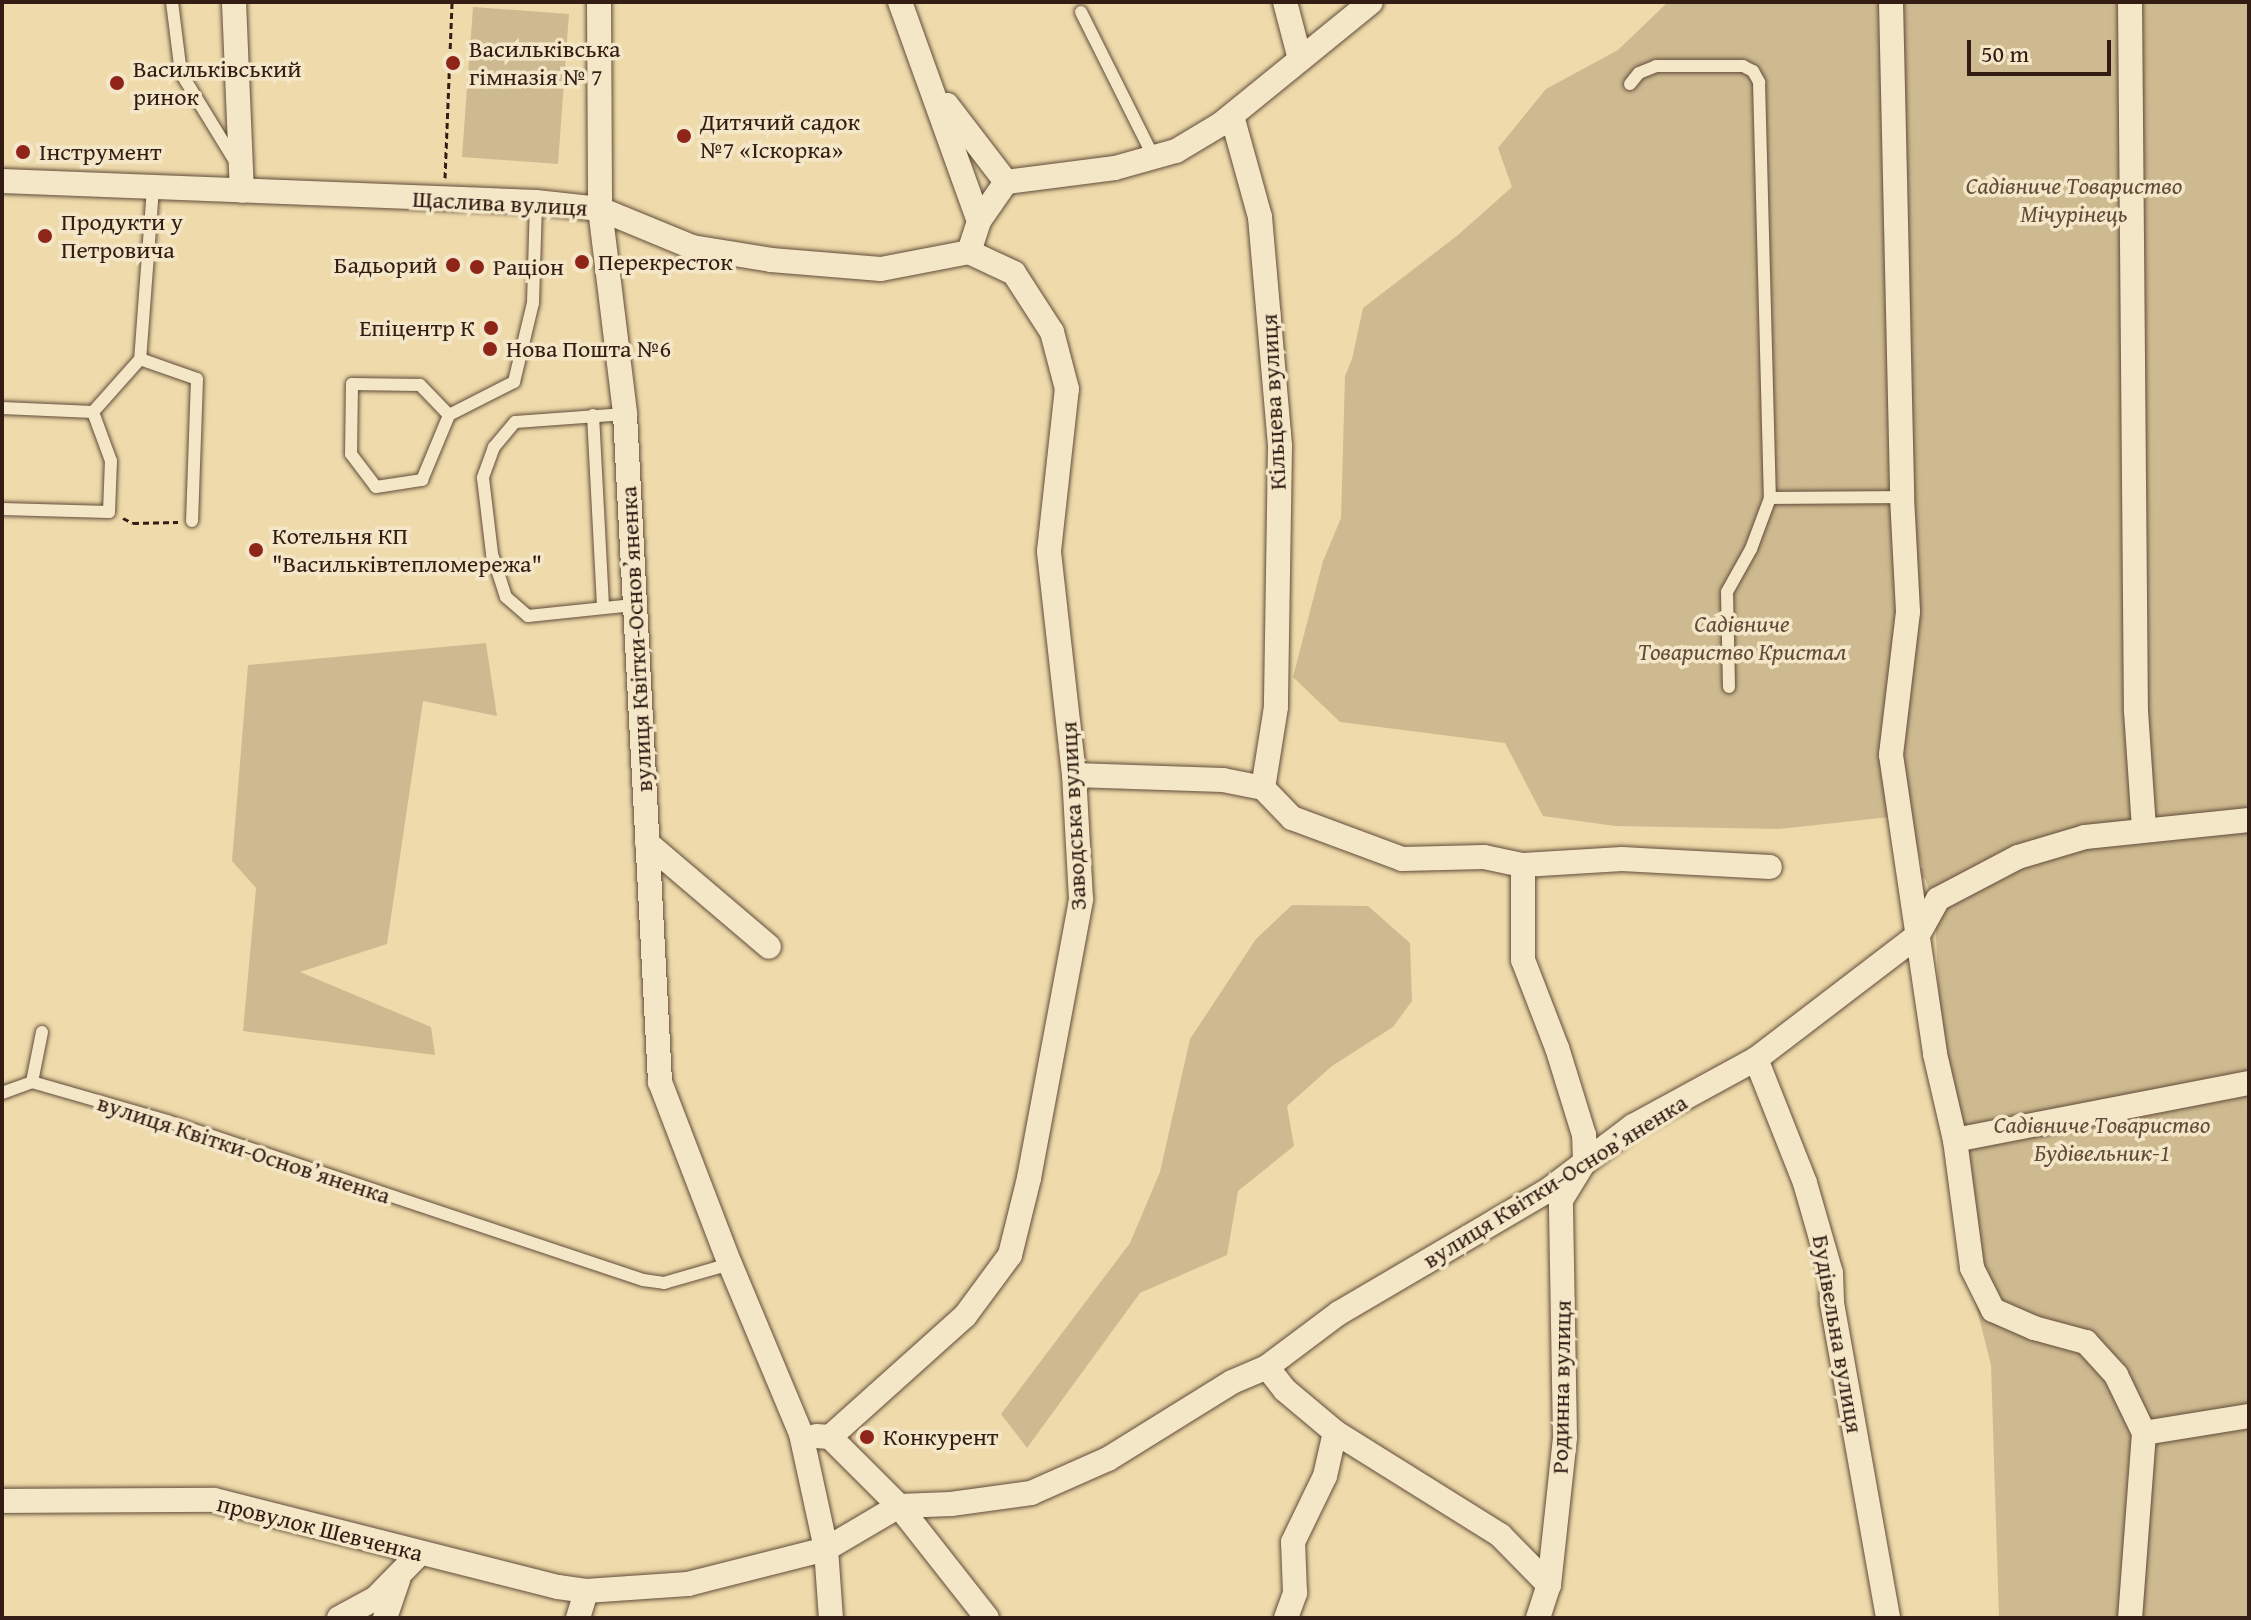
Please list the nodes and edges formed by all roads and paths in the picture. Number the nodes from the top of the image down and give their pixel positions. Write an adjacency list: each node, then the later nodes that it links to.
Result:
1 (172, 2): 20 (lane)
2 (234, 2): 20 (street)
3 (452, 2): 16 (path)
4 (599, 2): 22 (street, вулиця Квітки-Основʼяненка)
5 (900, 2): 13 (street)
6 (1285, 2): 11 (street)
7 (1371, 2): 11 (street)
8 (1891, 2): 31 (street)
9 (2130, 2): 42 (street)
10 (1081, 12): 15 (lane)
11 (1300, 59): 14 (street)
12 (1630, 84): 32 (lane)
13 (933, 87): 18 (street); 23 (street)
14 (1232, 116): 15 (street); 40 (street, Кільцева вулиця)
15 (1154, 158): 18 (street)
16 (445, 179)
17 (2, 181): 19 (street, Щаслива вулиця)
18 (1006, 182): 23 (street)
19 (153, 188): 20 (street, Щаслива вулиця); 25 (lane)
20 (242, 191): 21 (street, Щаслива вулиця)
21 (536, 202): 22 (street, Щаслива вулиця); 29 (lane)
22 (600, 209): 24 (street, Щаслива вулиця); 28 (street, вулиця Квітки-Основʼяненка)
23 (979, 221): 24 (street)
24 (969, 252): 39 (street, Заводська вулиця)
25 (140, 359): 27 (lane); 35 (lane)
26 (2, 408): 27 (lane)
27 (93, 412): 34 (lane)
28 (625, 414): 30 (lane); 36 (street, вулиця Квітки-Основʼяненка)
29 (449, 415): 29 (lane)
30 (593, 415): 37 (lane); 37 (lane)
31 (1902, 497): 32 (lane); 46 (street)
32 (1770, 498): 38 (lane)
33 (2, 509): 34 (lane)
34 (109, 512): 35 (path)
35 (192, 521)
36 (633, 605): 37 (lane); 43 (street, вулиця Квітки-Основʼяненка)
37 (603, 608)
38 (1729, 687)
39 (1074, 775): 40 (street); 61 (street, Заводська вулиця)
40 (1263, 788): 44 (street)
41 (2249, 820): 42 (street)
42 (2144, 829): 46 (street)
43 (647, 843): 47 (street); 55 (street, вулиця Квітки-Основʼяненка)
44 (1523, 865): 45 (street); 54 (street)
45 (1770, 867)
46 (1918, 935): 49 (street, вулиця Квітки-Основʼяненка); 53 (street)
47 (769, 947)
48 (42, 1032): 50 (lane)
49 (1756, 1059): 54 (street, вулиця Квітки-Основʼяненка); 76 (street, Будівельна вулиця)
50 (32, 1082): 52 (lane); 55 (lane, вулиця Квітки-Основʼяненка)
51 (2249, 1083): 53 (street)
52 (2, 1093)
53 (1955, 1140): 59 (street)
54 (1585, 1161): 56 (street, вулиця Квітки-Основʼяненка); 67 (street, Родинна вулиця)
55 (730, 1264): 60 (street, вулиця Квітки-Основʼяненка)
56 (1267, 1367): 58 (street); 63 (street, вулиця Квітки-Основʼяненка)
57 (2249, 1416): 59 (street)
58 (1335, 1432): 67 (street); 74 (street)
59 (2144, 1433): 77 (street)
60 (801, 1434): 61 (street); 64 (street, вулиця Квітки-Основʼяненка)
61 (830, 1437): 63 (street)
62 (2, 1501): 65 (street, провулок Шевченка)
63 (899, 1506): 64 (street, провулок Шевченка); 73 (street)
64 (826, 1549): 68 (street, провулок Шевченка); 72 (street, вулиця Квітки-Основʼяненка)
65 (420, 1553): 66 (street); 68 (street, провулок Шевченка)
66 (400, 1574): 69 (street); 70 (street, провулок Шевченка)
67 (1549, 1585): 75 (street, Родинна вулиця)
68 (586, 1591): 71 (street)
69 (339, 1618)
70 (385, 1618)
71 (578, 1618)
72 (831, 1618)
73 (987, 1618)
74 (1286, 1618)
75 (1538, 1618)
76 (1888, 1618)
77 (2130, 1618)

